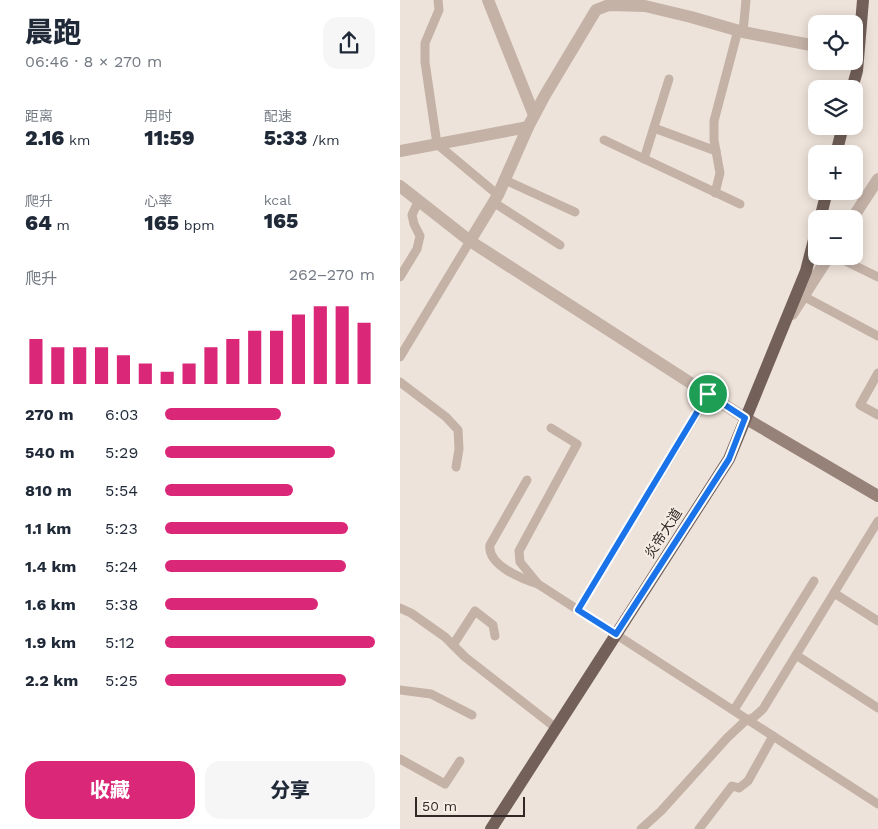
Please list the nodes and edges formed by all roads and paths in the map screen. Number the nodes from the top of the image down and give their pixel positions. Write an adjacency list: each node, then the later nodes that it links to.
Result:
1 (438, 0): 13 (lane)
2 (488, 0): 10 (street)
3 (746, 0): 7 (lane)
4 (863, 0): 6 (main road)
5 (640, 3): 7 (street); 10 (street)
6 (861, 15)
7 (740, 31): 8 (street); 15 (lane)
8 (808, 44)
9 (669, 79): 11 (lane)
10 (531, 121): 13 (street); 18 (street)
11 (654, 128): 15 (lane); 16 (lane)
12 (604, 140): 16 (lane)
13 (437, 144): 14 (street); 21 (lane)
14 (400, 151)
15 (716, 151): 20 (lane)
16 (644, 159): 20 (lane)
17 (878, 179): 24 (street)
18 (505, 180): 21 (street); 25 (lane)
19 (400, 186): 22 (street)
20 (715, 193): 23 (lane)
21 (496, 199): 26 (street); 27 (lane)
22 (418, 202): 26 (street); 31 (lane)
23 (740, 204)
24 (858, 210)
25 (576, 212)
26 (470, 241): 36 (lane); 39 (street)
27 (560, 245)
28 (808, 263): 34 (main road, 炎帝大道)
29 (822, 265): 33 (street)
30 (853, 265): 32 (lane)
31 (400, 277)
32 (878, 277)
33 (803, 296): 34 (street); 35 (lane)
34 (782, 328): 41 (main road, 炎帝大道)
35 (878, 336)
36 (400, 357)
37 (878, 373): 40 (lane)
38 (400, 382): 43 (lane)
39 (708, 394): 41 (street); 51 (lane)
40 (878, 415)
41 (745, 418): 45 (main road); 53 (main road, 炎帝大道)
42 (551, 428): 48 (lane)
43 (456, 467)
44 (527, 480): 48 (lane)
45 (878, 496)
46 (878, 521): 49 (lane)
47 (814, 581): 59 (lane)
48 (538, 584): 51 (lane)
49 (834, 593): 52 (lane); 56 (lane)
50 (400, 608): 55 (lane)
51 (578, 610): 53 (lane)
52 (878, 621)
53 (616, 634): 59 (lane); 62 (main road, 炎帝大道)
54 (496, 636): 55 (lane)
55 (453, 644): 62 (lane)
56 (796, 655): 58 (lane); 61 (lane)
57 (400, 690): 60 (lane)
58 (878, 708)
59 (734, 710): 61 (lane)
60 (472, 715)
61 (749, 720): 63 (lane); 68 (lane)
62 (556, 728): 67 (main road, 炎帝大道)
63 (774, 736): 66 (lane); 69 (lane)
64 (400, 758): 65 (lane)
65 (460, 761)
66 (878, 804)
67 (491, 829)
68 (641, 829)
69 (699, 829)

